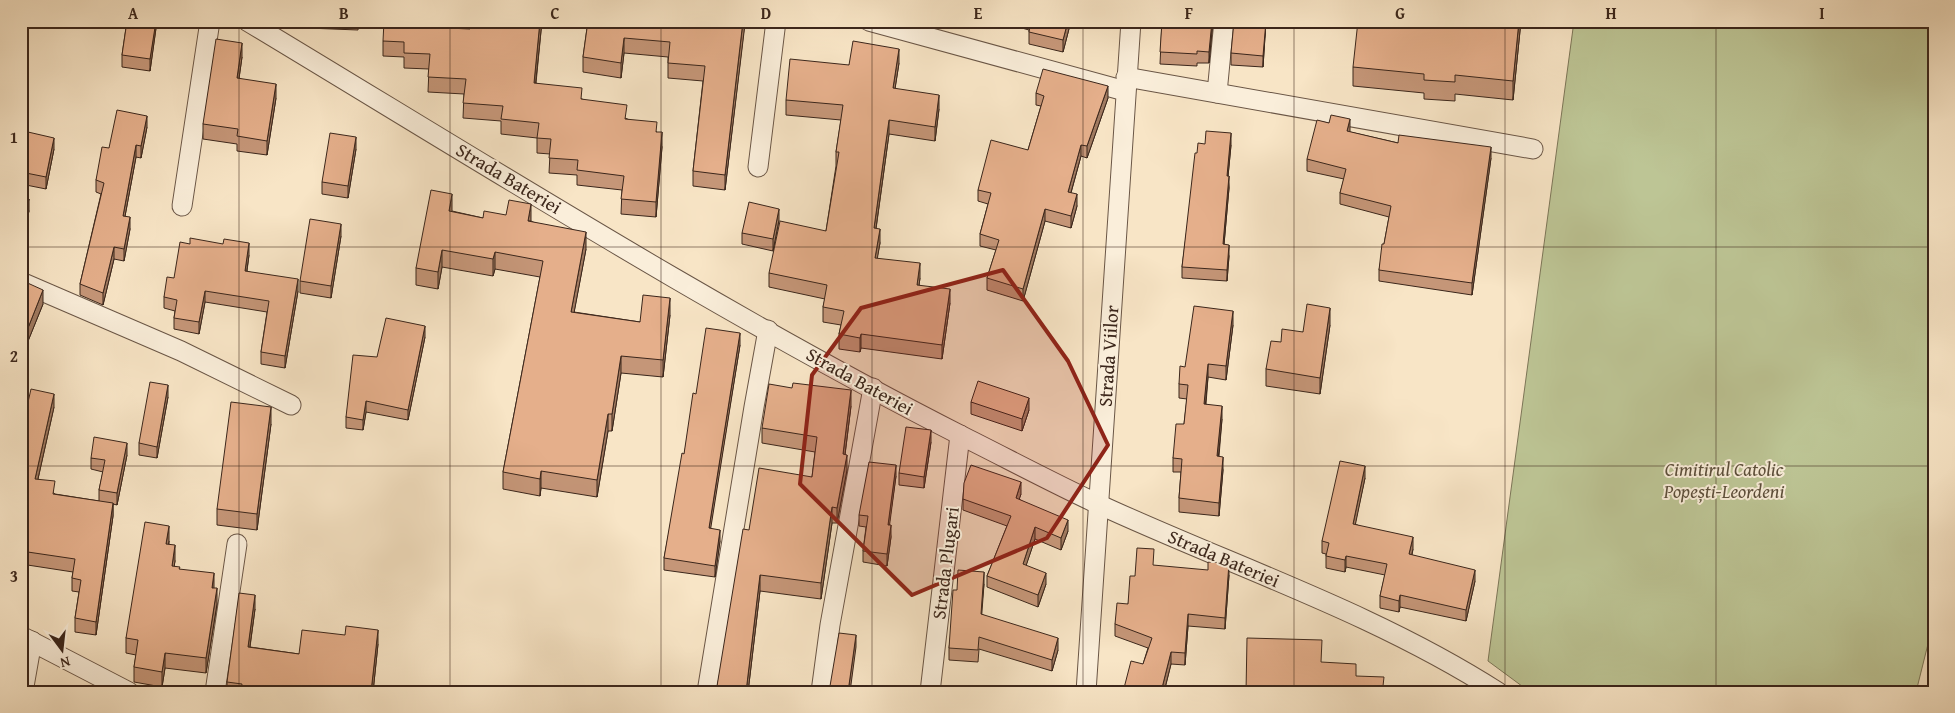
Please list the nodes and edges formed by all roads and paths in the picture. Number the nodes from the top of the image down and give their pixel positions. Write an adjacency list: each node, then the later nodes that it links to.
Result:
1 (210, 21): 11 (street)
2 (247, 21): 13 (street, Strada Bateriei)
3 (776, 21): 10 (street)
4 (869, 21): 7 (street)
5 (1131, 21): 7 (street, Strada Viilor)
6 (1224, 21): 8 (street)
7 (1126, 84): 8 (street); 17 (street, Strada Viilor)
8 (1217, 92): 9 (street)
9 (1533, 150)
10 (758, 167)
11 (182, 206)
12 (21, 282): 15 (street)
13 (768, 330): 14 (street, Strada Bateriei); 23 (street)
14 (873, 388): 16 (street, Strada Bateriei); 24 (street)
15 (291, 405)
16 (960, 435): 17 (street, Strada Bateriei); 25 (street, Strada Plugari)
17 (1098, 504): 26 (street, Strada Viilor); 27 (street, Strada Bateriei)
18 (237, 544): 22 (street)
19 (26, 639): 20 (street); 21 (street)
20 (23, 692)
21 (128, 692)
22 (215, 692)
23 (707, 692)
24 (821, 692)
25 (930, 692)
26 (1086, 692)
27 (1498, 692)

